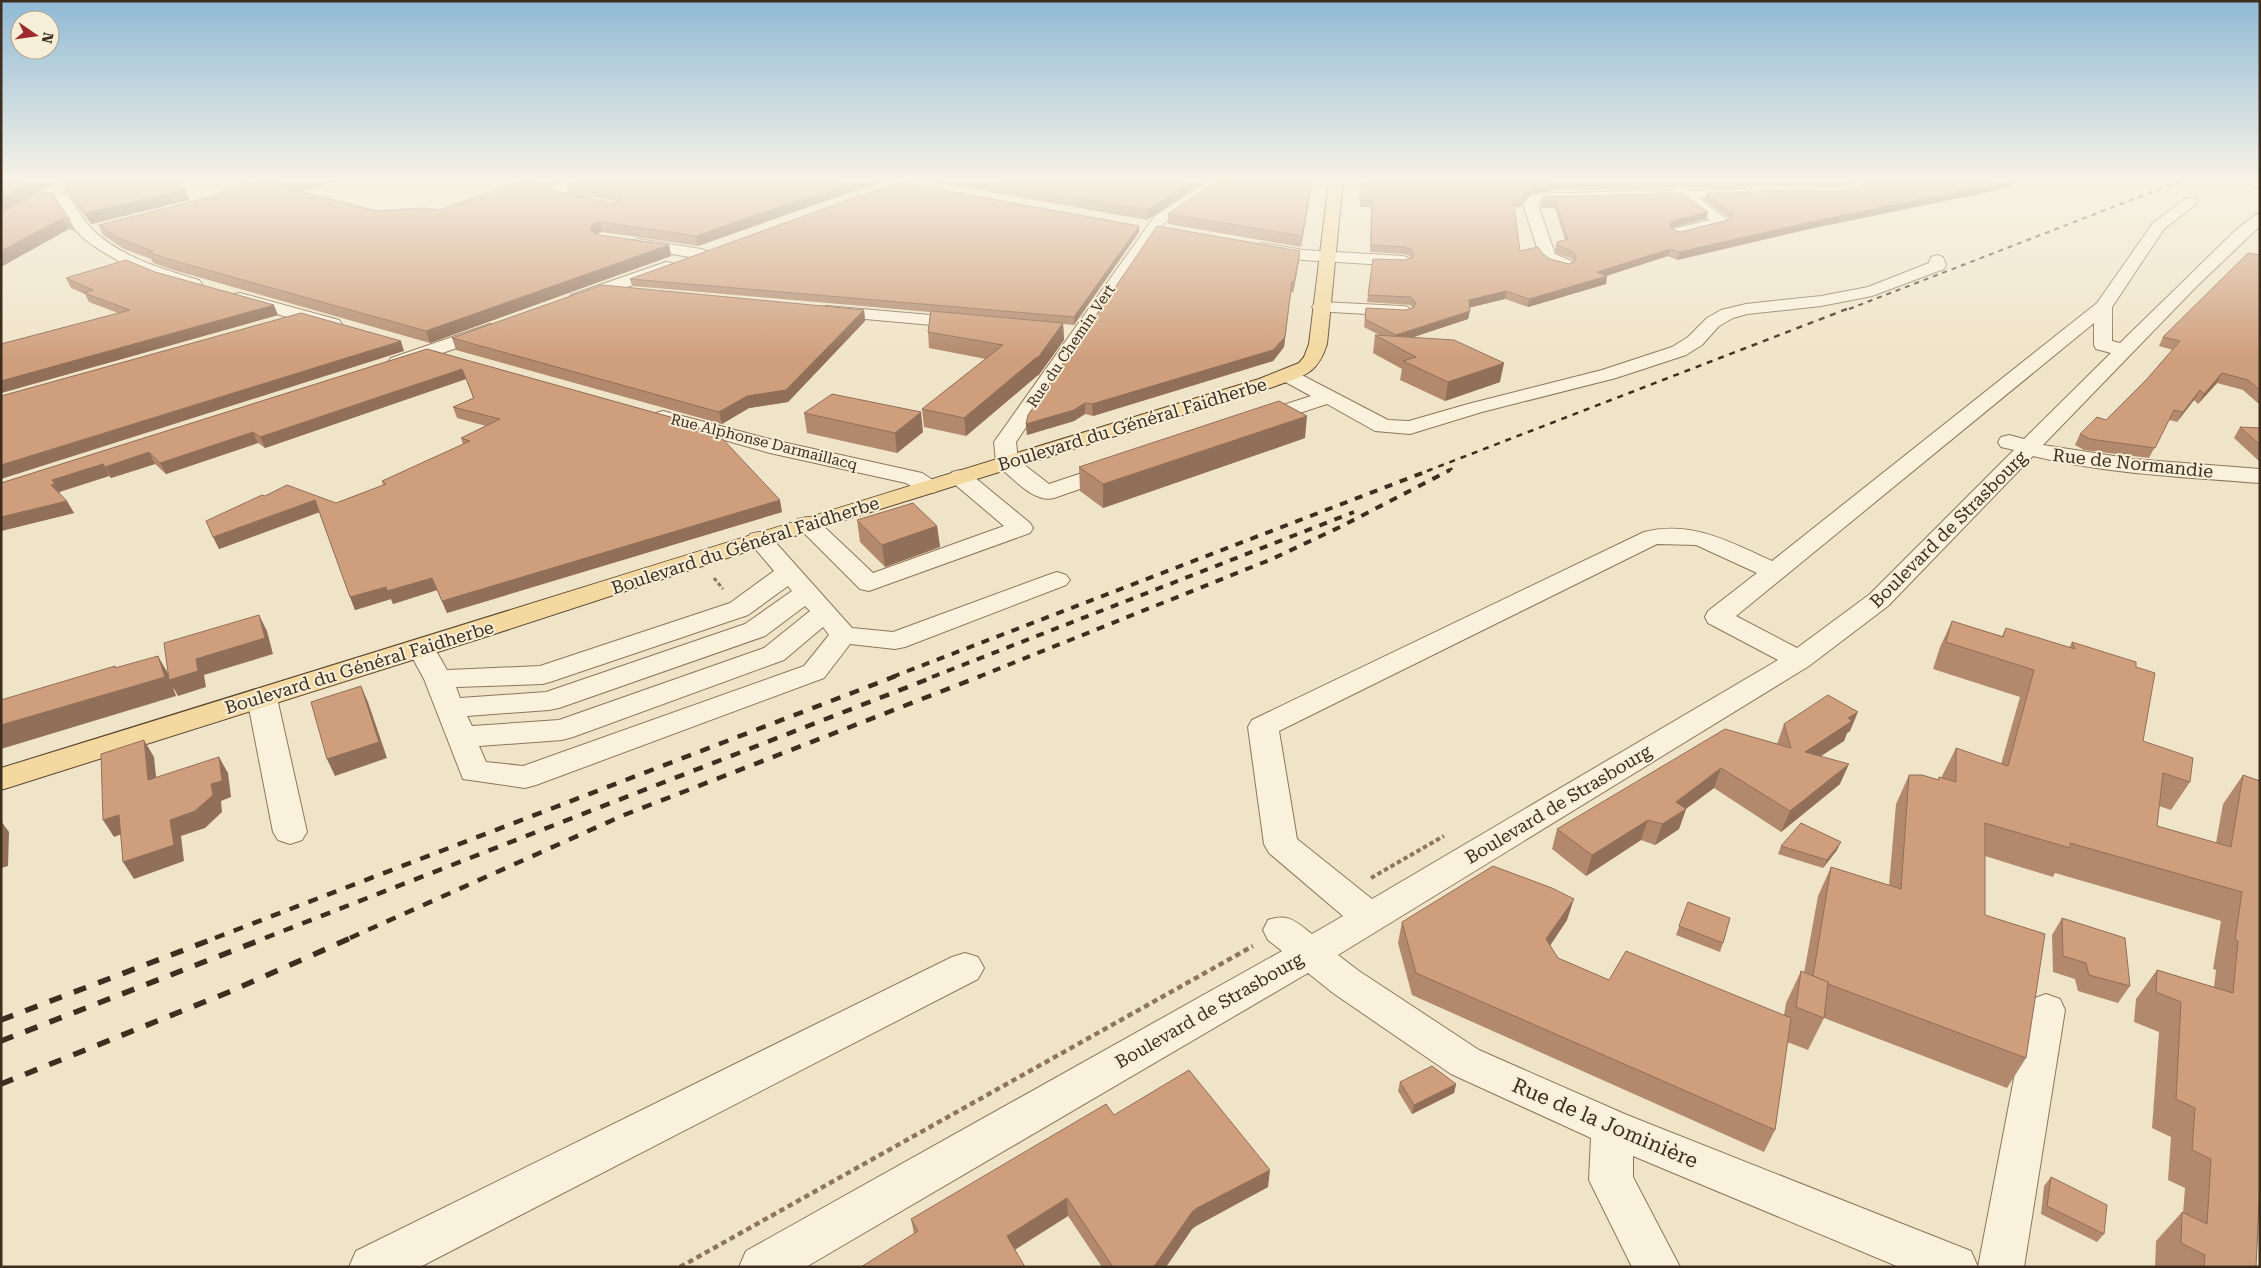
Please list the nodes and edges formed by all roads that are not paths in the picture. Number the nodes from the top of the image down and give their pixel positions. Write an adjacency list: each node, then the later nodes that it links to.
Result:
1 (96, 239): 22 (street)
2 (1144, 239): 28 (street, Rue du Chemin Vert)
3 (1328, 239): 11 (main road, Boulevard du Général Faidherbe)
4 (1542, 239): 14 (street)
5 (2149, 239): 18 (street)
6 (2236, 239): 30 (street, Boulevard de Strasbourg)
7 (619, 241): 10 (street)
8 (1247, 245): 11 (street)
9 (720, 247): 10 (street)
10 (701, 254): 15 (street)
11 (1326, 257): 13 (street); 19 (main road, Boulevard du Général Faidherbe)
12 (1937, 260): 35 (street)
13 (1403, 261)
14 (1565, 265)
15 (604, 289): 16 (street); 17 (street)
16 (643, 294)
17 (558, 306)
18 (2103, 306): 30 (street); 46 (street)
19 (1321, 307): 21 (street); 34 (main road, Boulevard du Général Faidherbe)
20 (811, 309): 24 (street)
21 (1404, 311)
22 (303, 316): 23 (street); 26 (street)
23 (274, 324)
24 (980, 324)
25 (502, 326): 31 (street)
26 (350, 329)
27 (1059, 332): 28 (street)
28 (1079, 333): 39 (street, Rue du Chemin Vert)
29 (397, 342): 31 (street)
30 (2125, 350): 38 (street, Boulevard de Strasbourg)
31 (430, 351): 32 (street); 33 (street)
32 (460, 359)
33 (376, 368)
34 (1286, 375): 35 (street); 39 (main road, Boulevard du Général Faidherbe)
35 (1328, 397): 37 (street)
36 (640, 410): 43 (street, Rue Alphonse Darmaillacq)
37 (1235, 428)
38 (2019, 445): 41 (street, Rue de Normandie); 51 (street, Boulevard de Strasbourg)
39 (1007, 462): 40 (street); 42 (main road, Boulevard du Général Faidherbe)
40 (1131, 464)
41 (2260, 476)
42 (960, 477): 43 (main road, Boulevard du Général Faidherbe); 44 (street)
43 (928, 487): 44 (main road, Boulevard du Général Faidherbe)
44 (807, 524): 45 (main road, Boulevard du Général Faidherbe)
45 (759, 539): 48 (street); 50 (main road, Boulevard du Général Faidherbe)
46 (1775, 572): 51 (street); 58 (street)
47 (1057, 580): 49 (street)
48 (807, 592): 49 (street); 52 (street); 54 (street); 55 (street)
49 (843, 635): 55 (street)
50 (421, 648): 52 (street); 53 (main road, Boulevard du Général Faidherbe)
51 (1799, 660): 58 (street, Boulevard de Strasbourg)
52 (438, 679): 54 (street)
53 (262, 698): 56 (main road, Boulevard du Général Faidherbe); 57 (street)
54 (449, 708): 55 (street)
55 (462, 736)
56 (1, 779)
57 (290, 832)
58 (1369, 917): 59 (street, Boulevard de Strasbourg)
59 (1295, 942): 62 (street, Rue de la Jominière); 64 (street, Boulevard de Strasbourg)
60 (965, 968): 63 (street)
61 (2046, 1010): 67 (street)
62 (1612, 1128): 65 (street); 66 (street, Rue de la Jominière)
63 (372, 1267)
64 (762, 1267)
65 (1657, 1267)
66 (1955, 1267)
67 (2001, 1267)

